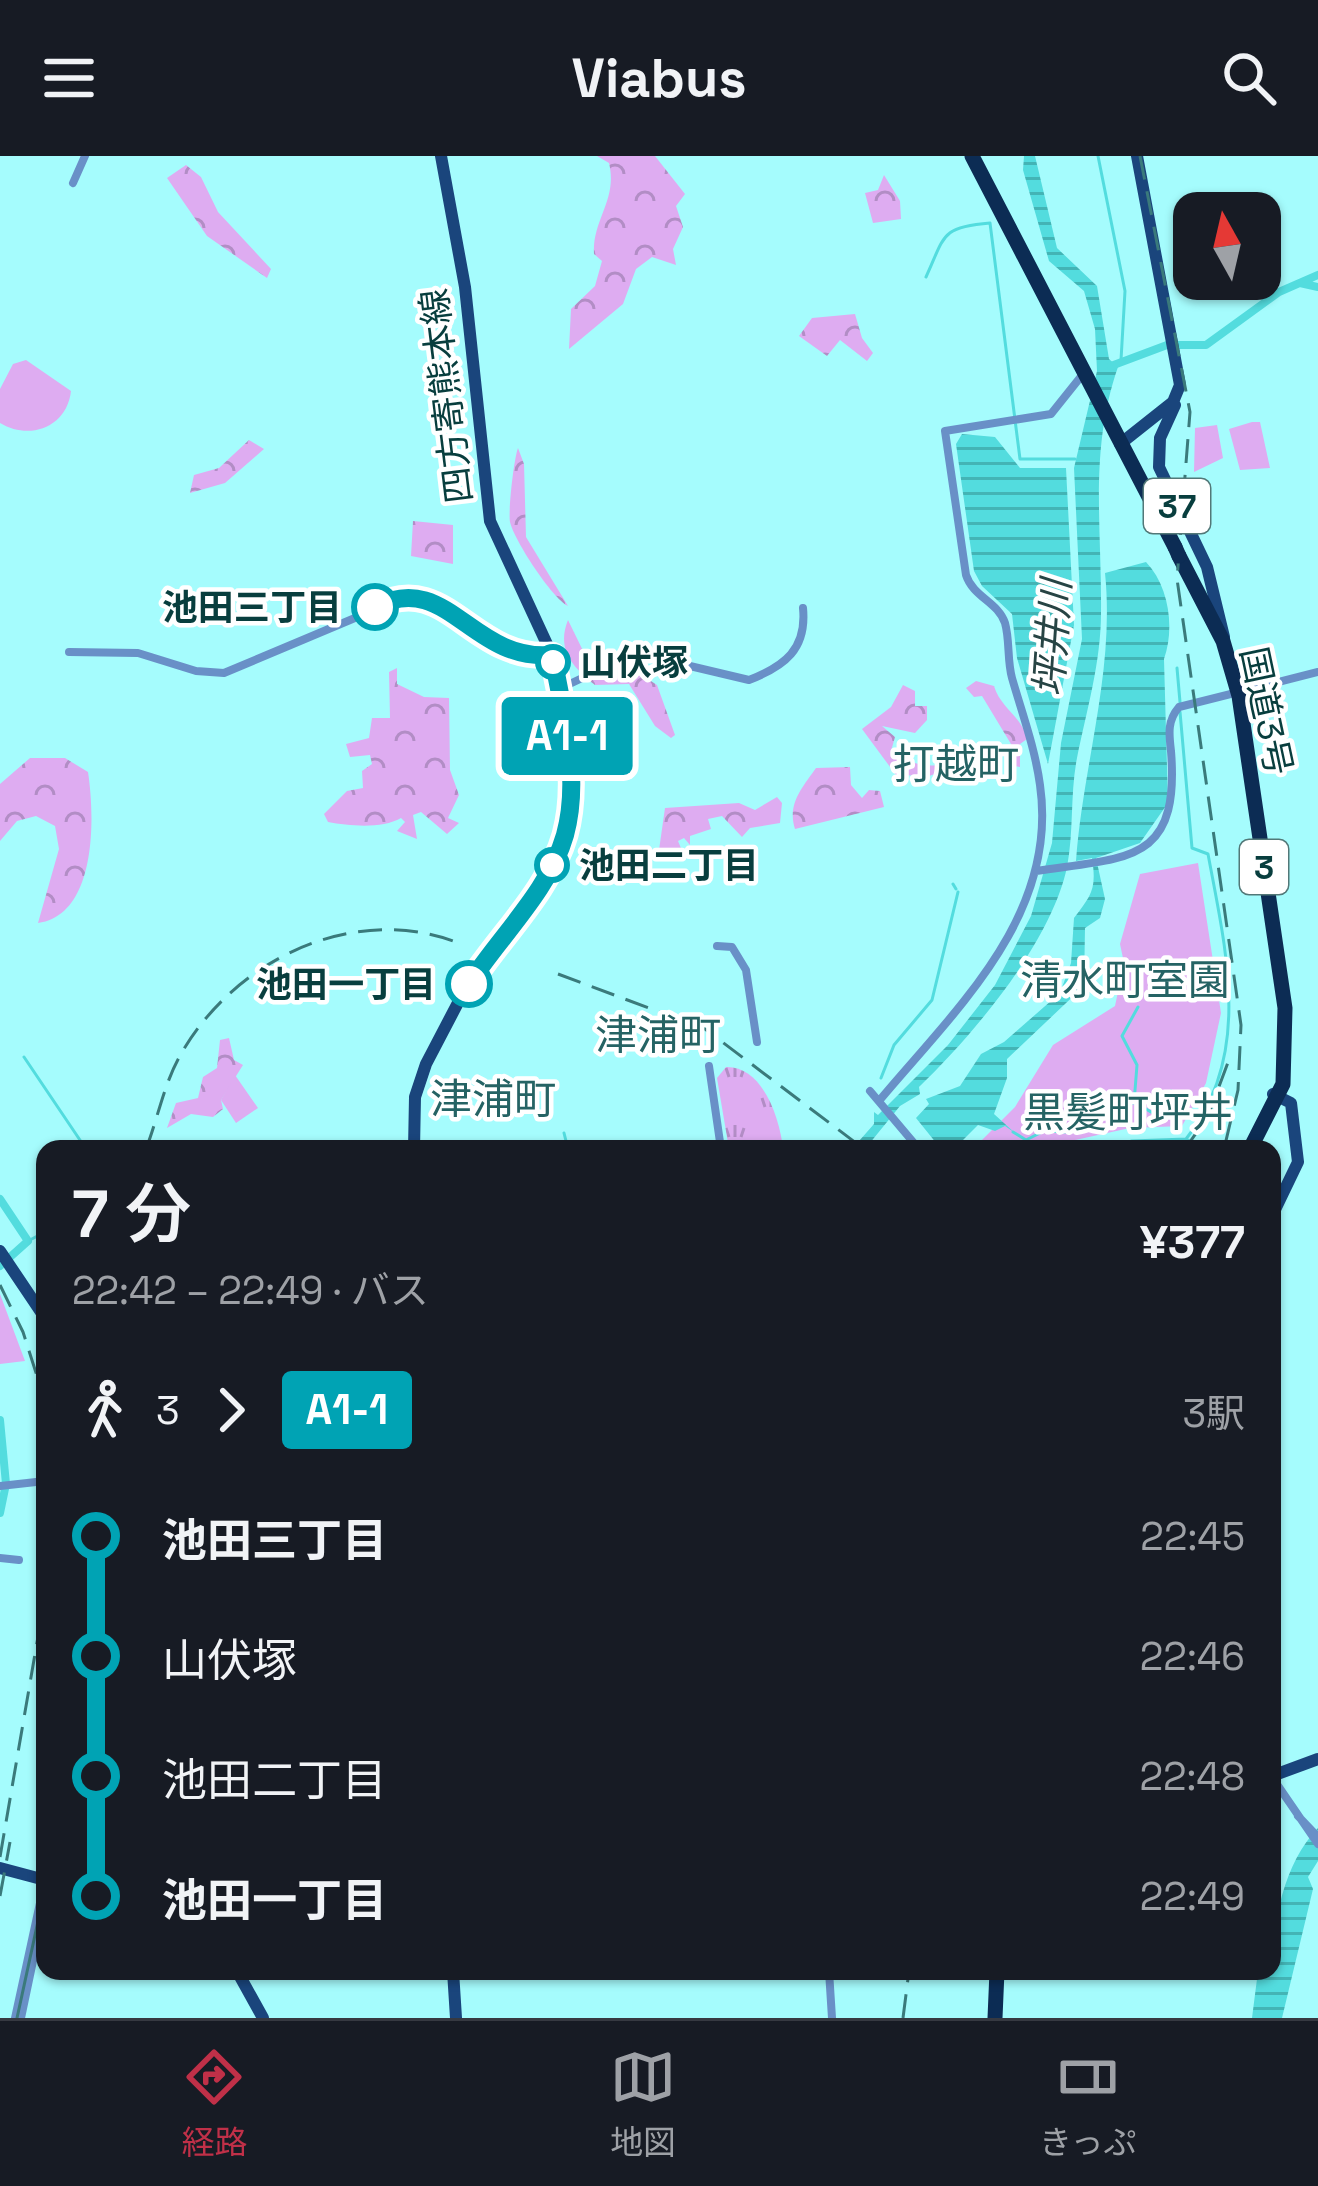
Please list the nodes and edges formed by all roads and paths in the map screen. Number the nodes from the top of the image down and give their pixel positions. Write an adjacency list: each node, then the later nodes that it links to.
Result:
1 (86, 156): 5 (street)
2 (441, 156): 13 (main road, 四方寄熊本線)
3 (971, 156): 6 (highway, 国道3号 / 3)
4 (1137, 156): 7 (main road, 37)
5 (73, 183)
6 (1085, 377): 8 (highway, 国道3号 / 3); 17 (street)
7 (1177, 398): 8 (main road, 37); 11 (main road, 37)
8 (1120, 444): 9 (highway, 国道3号 / 3)
9 (1177, 555): 11 (highway, 国道3号 / 3); 16 (highway, 国道3号 / 3)
10 (803, 608): 15 (street)
11 (1222, 641): 16 (highway, 国道3号 / 3)
12 (69, 652): 13 (street)
13 (552, 655): 15 (main road, 四方寄熊本線)
14 (1318, 672): 16 (street)
15 (559, 689): 24 (main road, 四方寄熊本線)
16 (1237, 697): 17 (street); 22 (highway, 国道3号 / 3)
17 (1039, 871): 23 (street)
18 (717, 946): 19 (street)
19 (757, 1042)
20 (709, 1066): 25 (street)
21 (870, 1091): 23 (street)
22 (1276, 1095): 27 (highway, 国道3号 / 3); 28 (main road)
23 (880, 1102): 26 (street)
24 (415, 1140)
25 (720, 1140)
26 (912, 1140)
27 (1253, 1140)
28 (1281, 1197)
29 (0, 1253): 30 (main road)
30 (36, 1305)
31 (36, 1482): 32 (street)
32 (4, 1485)
33 (0, 1558): 34 (street)
34 (20, 1560)
35 (1318, 1759): 36 (main road)
36 (1281, 1773)
37 (1281, 1790): 38 (street)
38 (1318, 1840)
39 (0, 1868): 40 (main road)
40 (36, 1878)
41 (36, 1926): 47 (street)
42 (36, 1942): 47 (street)
43 (243, 1980): 48 (main road)
44 (454, 1980): 49 (main road)
45 (830, 1980): 50 (street)
46 (994, 1980): 51 (highway)
47 (18, 2018)
48 (263, 2018)
49 (456, 2018)
50 (832, 2018)
51 (992, 2018)

